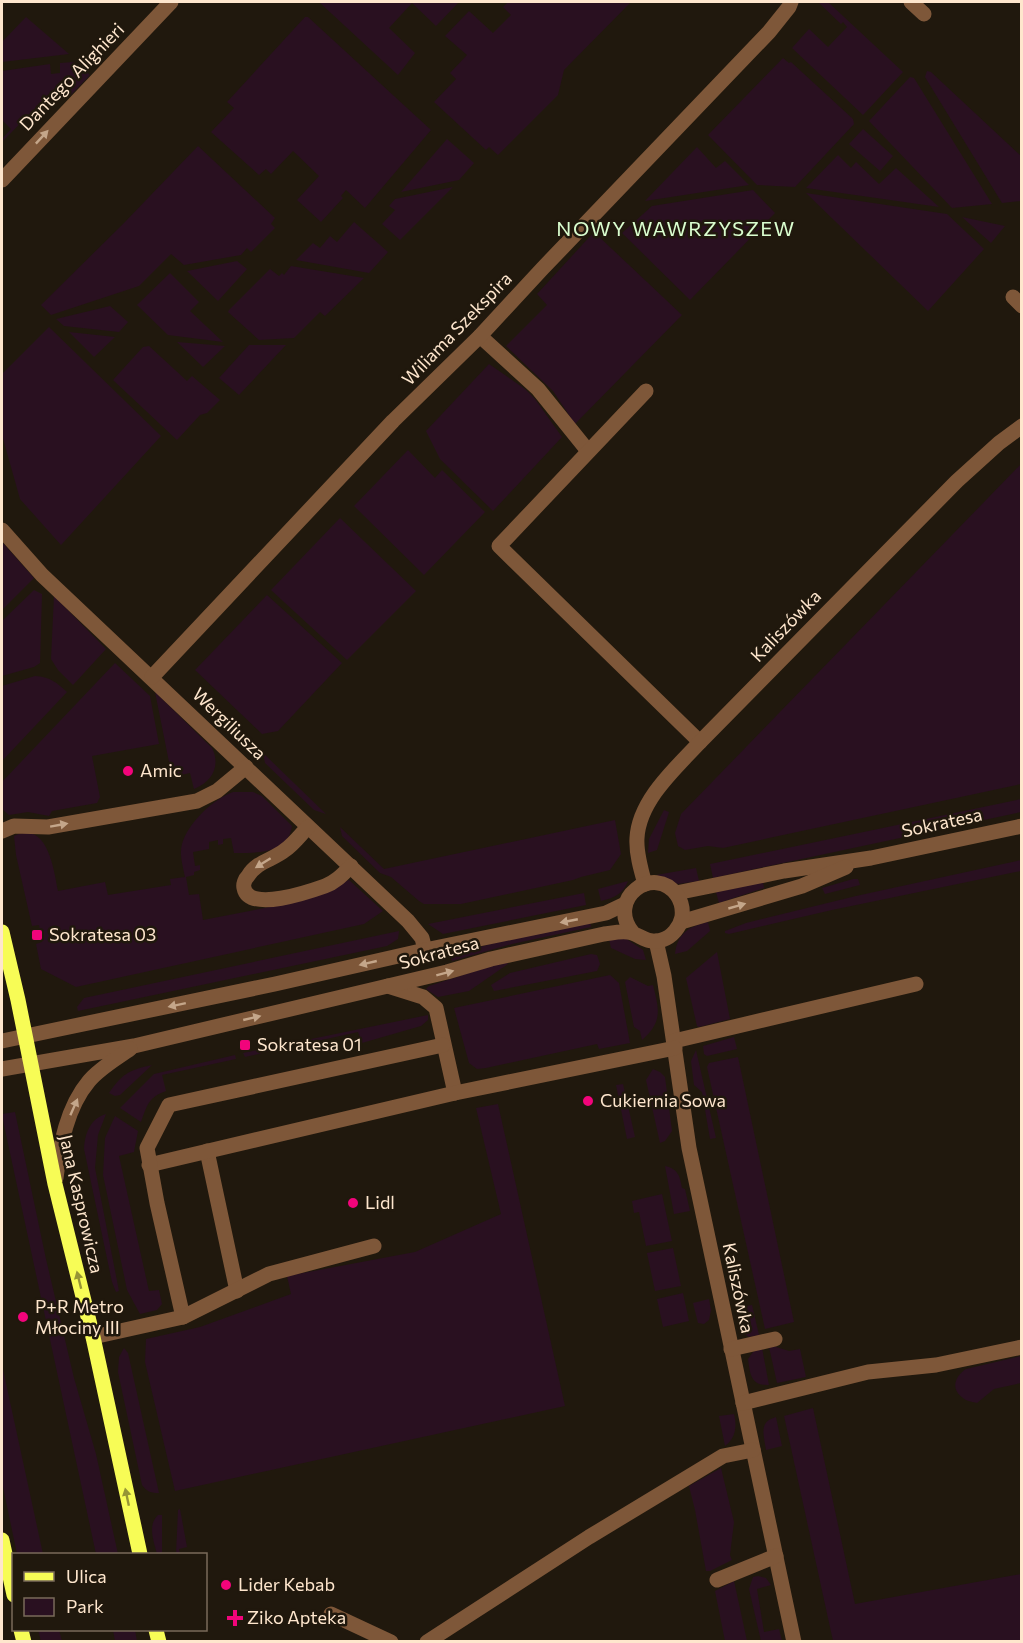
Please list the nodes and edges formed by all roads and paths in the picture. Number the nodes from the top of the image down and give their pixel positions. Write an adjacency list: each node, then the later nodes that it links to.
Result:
1 (171, 2): 5 (street, Dantego Alighieri, one-way to 1)
2 (911, 2): 4 (street)
3 (790, 4): 6 (street, Wiliama Szekspira)
4 (924, 14)
5 (2, 180)
6 (480, 336): 9 (street); 11 (street, Wiliama Szekspira)
7 (646, 391): 9 (street)
8 (1021, 427): 12 (street, Kaliszówka)
9 (588, 451): 12 (street)
10 (2, 530): 11 (street, Wergiliusza)
11 (152, 678): 13 (street, Wergiliusza)
12 (700, 742): 19 (street, Kaliszówka)
13 (246, 767): 15 (street, Wergiliusza); 16 (street, one-way to 13)
14 (1022, 826): 17 (street, Sokratesa)
15 (308, 827): 18 (street, Wergiliusza); 18 (street, one-way to 18)
16 (2, 831)
17 (871, 858): 20 (street, Sokratesa); 22 (street, Sokratesa, one-way to 17)
18 (351, 866): 26 (street, Wergiliusza)
19 (645, 884): 20 (street, Sokratesa); 21 (street, Sokratesa)
20 (676, 893): 22 (street)
21 (625, 904): 24 (street); 26 (street, Sokratesa, one-way to 26)
22 (681, 922): 25 (street, Sokratesa)
23 (2, 932): 29 (main road, Jana Kasprowicza)
24 (633, 933): 25 (street, Sokratesa); 28 (street, Sokratesa, one-way to 24)
25 (656, 941): 32 (street, Kaliszówka)
26 (425, 950): 29 (street, Sokratesa, one-way to 29)
27 (916, 984): 32 (street)
28 (388, 987): 31 (street); 33 (street, Sokratesa, one-way to 28)
29 (26, 1036): 30 (street, Sokratesa); 34 (main road, Jana Kasprowicza)
30 (2, 1041)
31 (443, 1045): 36 (street); 38 (street)
32 (675, 1045): 36 (street); 46 (street, Kaliszówka)
33 (134, 1046): 34 (street, Sokratesa); 39 (street, one-way to 33)
34 (31, 1064): 35 (street, Sokratesa); 39 (main road, Jana Kasprowicza)
35 (2, 1069)
36 (455, 1094): 37 (street)
37 (207, 1151): 38 (street); 41 (street)
38 (149, 1165): 42 (street)
39 (55, 1184): 43 (main road, Jana Kasprowicza, one-way to 39)
40 (374, 1246): 41 (street)
41 (237, 1292): 42 (street)
42 (183, 1317): 43 (street)
43 (93, 1337): 50 (main road, Jana Kasprowicza, one-way to 43)
44 (775, 1339): 46 (street)
45 (1022, 1347): 47 (street)
46 (731, 1349): 47 (street, Kaliszówka)
47 (743, 1403): 48 (street, Kaliszówka)
48 (753, 1450): 51 (street, Kaliszówka); 56 (street)
49 (2, 1540): 53 (main road)
50 (140, 1553)
51 (776, 1556): 52 (street); 57 (street, Kaliszówka)
52 (717, 1580)
53 (12, 1586)
54 (331, 1614): 55 (street)
55 (392, 1641)
56 (428, 1641)
57 (794, 1641)

